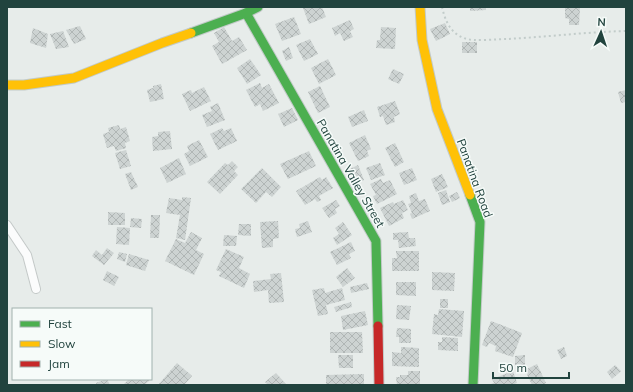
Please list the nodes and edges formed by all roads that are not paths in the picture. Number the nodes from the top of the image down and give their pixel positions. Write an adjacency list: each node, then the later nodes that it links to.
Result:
1 (258, 7): 3 (street)
2 (420, 7): 8 (street, Panatina Road)
3 (246, 13): 4 (street); 7 (street, Panatina Valley Street)
4 (7, 85)
5 (7, 225): 6 (street)
6 (36, 289)
7 (379, 385)
8 (473, 385)

